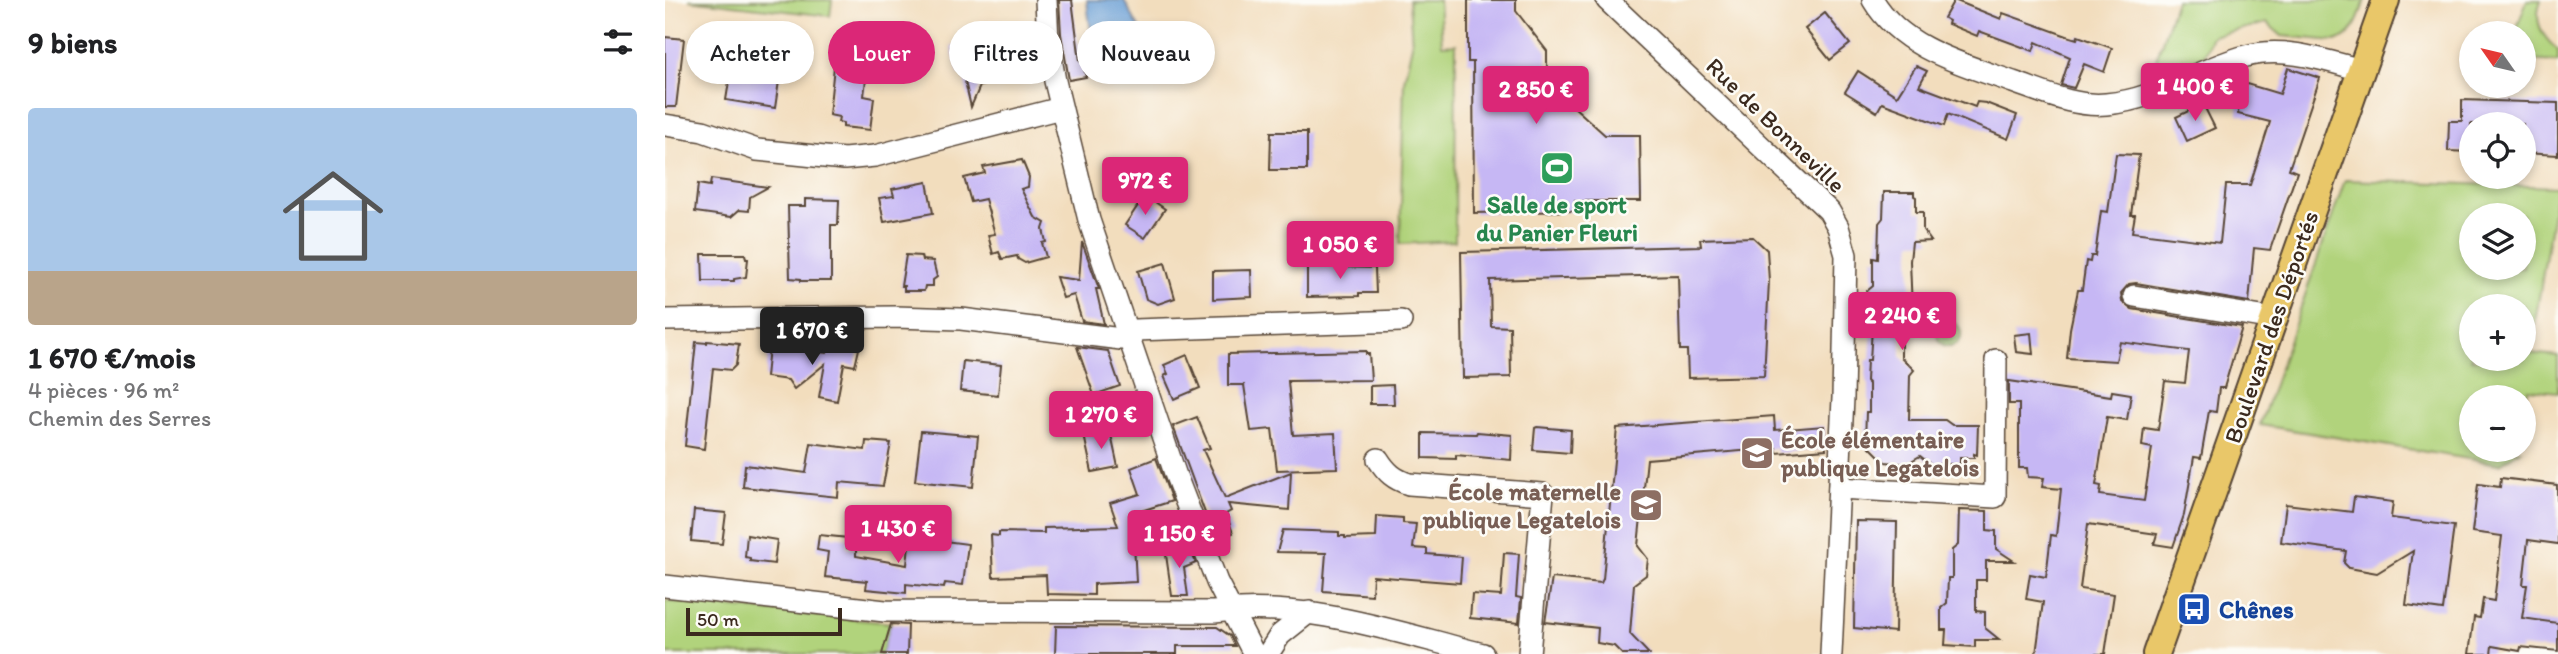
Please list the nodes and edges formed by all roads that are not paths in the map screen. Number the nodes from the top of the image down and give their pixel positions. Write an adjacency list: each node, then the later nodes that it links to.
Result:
1 (1046, 0): 6 (street)
2 (1607, 0): 15 (street, Rue de Bonneville)
3 (1873, 0): 5 (street)
4 (2386, 0): 5 (main road, Boulevard des Déportés)
5 (2361, 70): 9 (main road, Boulevard des Déportés)
6 (1061, 108): 7 (street); 12 (street)
7 (665, 125)
8 (2134, 296): 9 (street)
9 (2274, 319): 24 (main road, Boulevard des Déportés)
10 (665, 320): 12 (street)
11 (1401, 321): 12 (street)
12 (1128, 335): 17 (street)
13 (1996, 360): 15 (street)
14 (1378, 459): 22 (street)
15 (1839, 488): 23 (street, Rue de Bonneville)
16 (665, 586): 17 (street)
17 (1233, 610): 18 (street); 19 (street)
18 (1309, 612): 20 (street); 21 (street)
19 (1254, 654)
20 (1268, 654)
21 (1483, 654)
22 (1529, 654)
23 (1831, 654)
24 (2156, 654)

